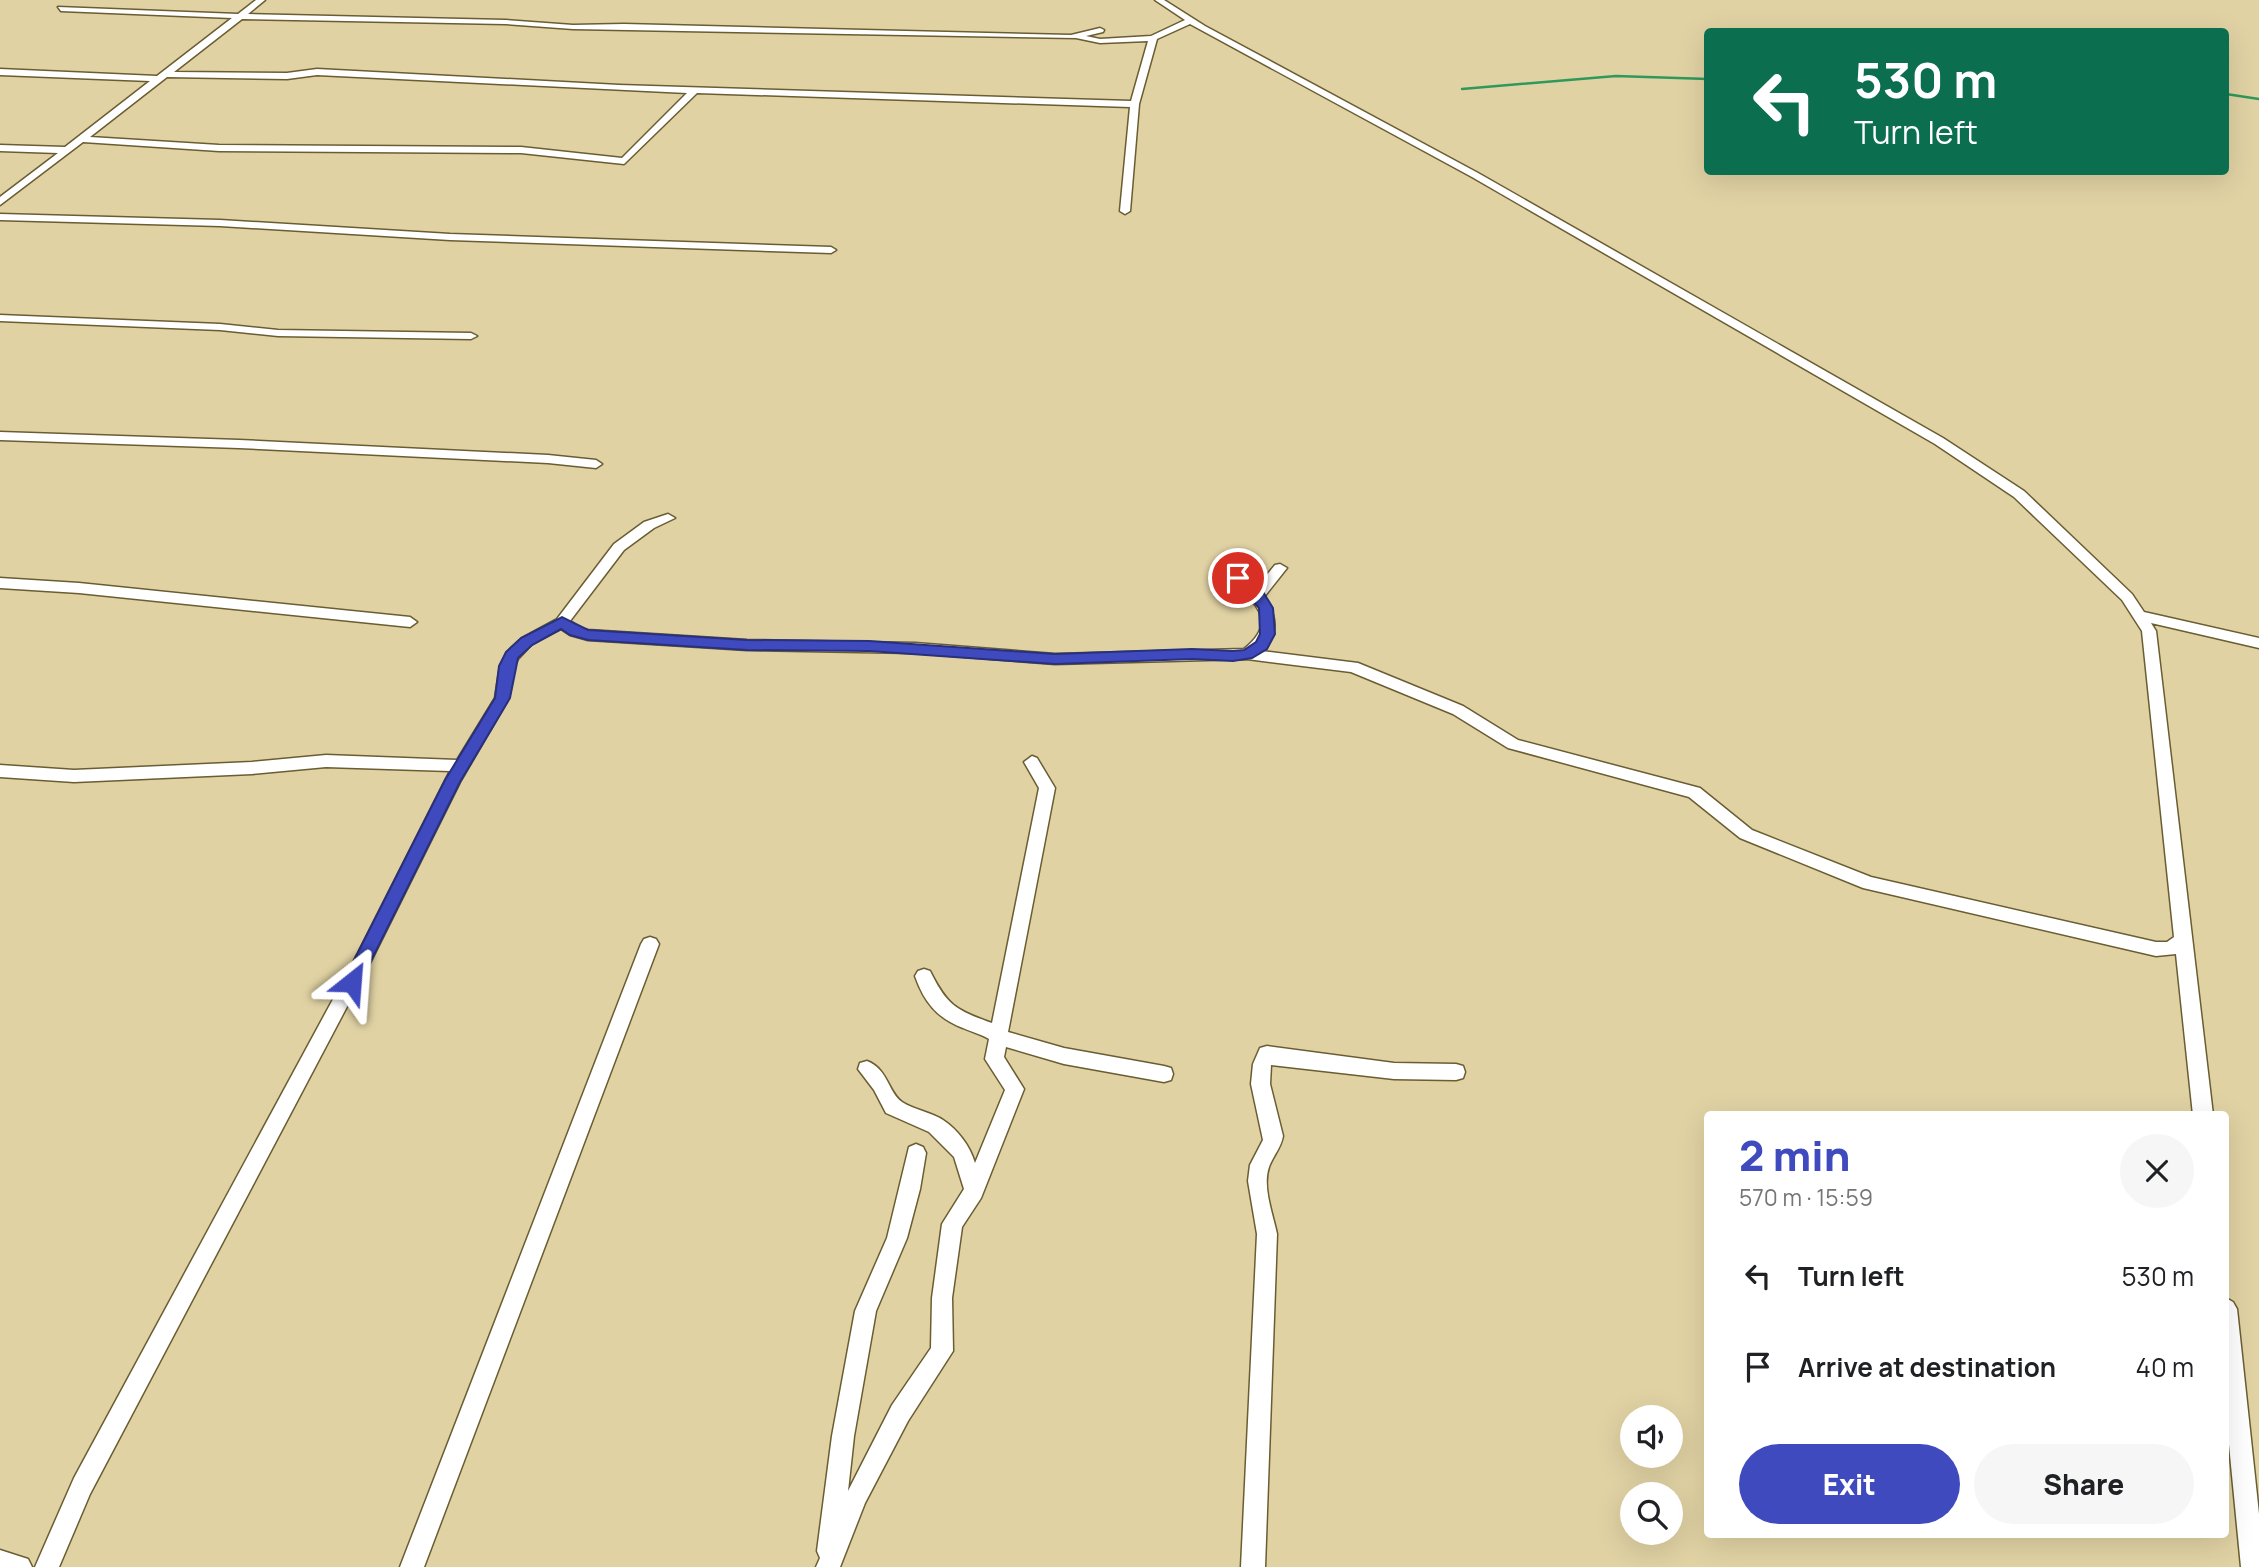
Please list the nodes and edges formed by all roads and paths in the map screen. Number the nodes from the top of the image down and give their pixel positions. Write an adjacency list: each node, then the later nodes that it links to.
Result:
1 (261, 0): 4 (street)
2 (1159, 0): 5 (street)
3 (61, 9): 4 (street)
4 (242, 15): 7 (street); 10 (street)
5 (1190, 20): 8 (street); 29 (street)
6 (1100, 30): 7 (street)
7 (1071, 37): 8 (street)
8 (1153, 38): 12 (street)
9 (0, 72): 10 (street)
10 (160, 76): 11 (street); 13 (street)
11 (695, 90): 12 (street); 13 (street)
12 (1135, 104): 17 (street)
13 (80, 139): 15 (street)
14 (0, 148): 15 (street)
15 (66, 150): 16 (street)
16 (0, 202)
17 (1125, 211)
18 (0, 217): 19 (street)
19 (831, 250)
20 (0, 318): 21 (street)
21 (471, 336)
22 (0, 436): 23 (street)
23 (596, 464)
24 (668, 518): 31 (street)
25 (1280, 568): 28 (street)
26 (1226, 569): 28 (street)
27 (0, 583): 30 (street)
28 (1258, 595): 33 (street)
29 (2142, 616): 32 (street); 37 (street)
30 (410, 622)
31 (562, 622): 33 (street); 35 (street)
32 (2259, 643)
33 (1247, 654): 37 (street)
34 (1032, 762): 40 (street)
35 (462, 766): 36 (street); 50 (street)
36 (0, 771)
37 (2183, 940): 44 (street)
38 (650, 944): 51 (street)
39 (924, 975): 40 (street)
40 (998, 1037): 43 (street); 46 (street)
41 (867, 1069): 46 (street)
42 (1456, 1072): 53 (street)
43 (1164, 1074)
44 (2203, 1111)
45 (916, 1153): 52 (street)
46 (974, 1191): 52 (street)
47 (2229, 1338): 54 (street)
48 (0, 1562): 49 (street)
49 (20, 1567)
50 (47, 1567)
51 (412, 1567)
52 (827, 1567)
53 (1253, 1567)
54 (2253, 1567)

